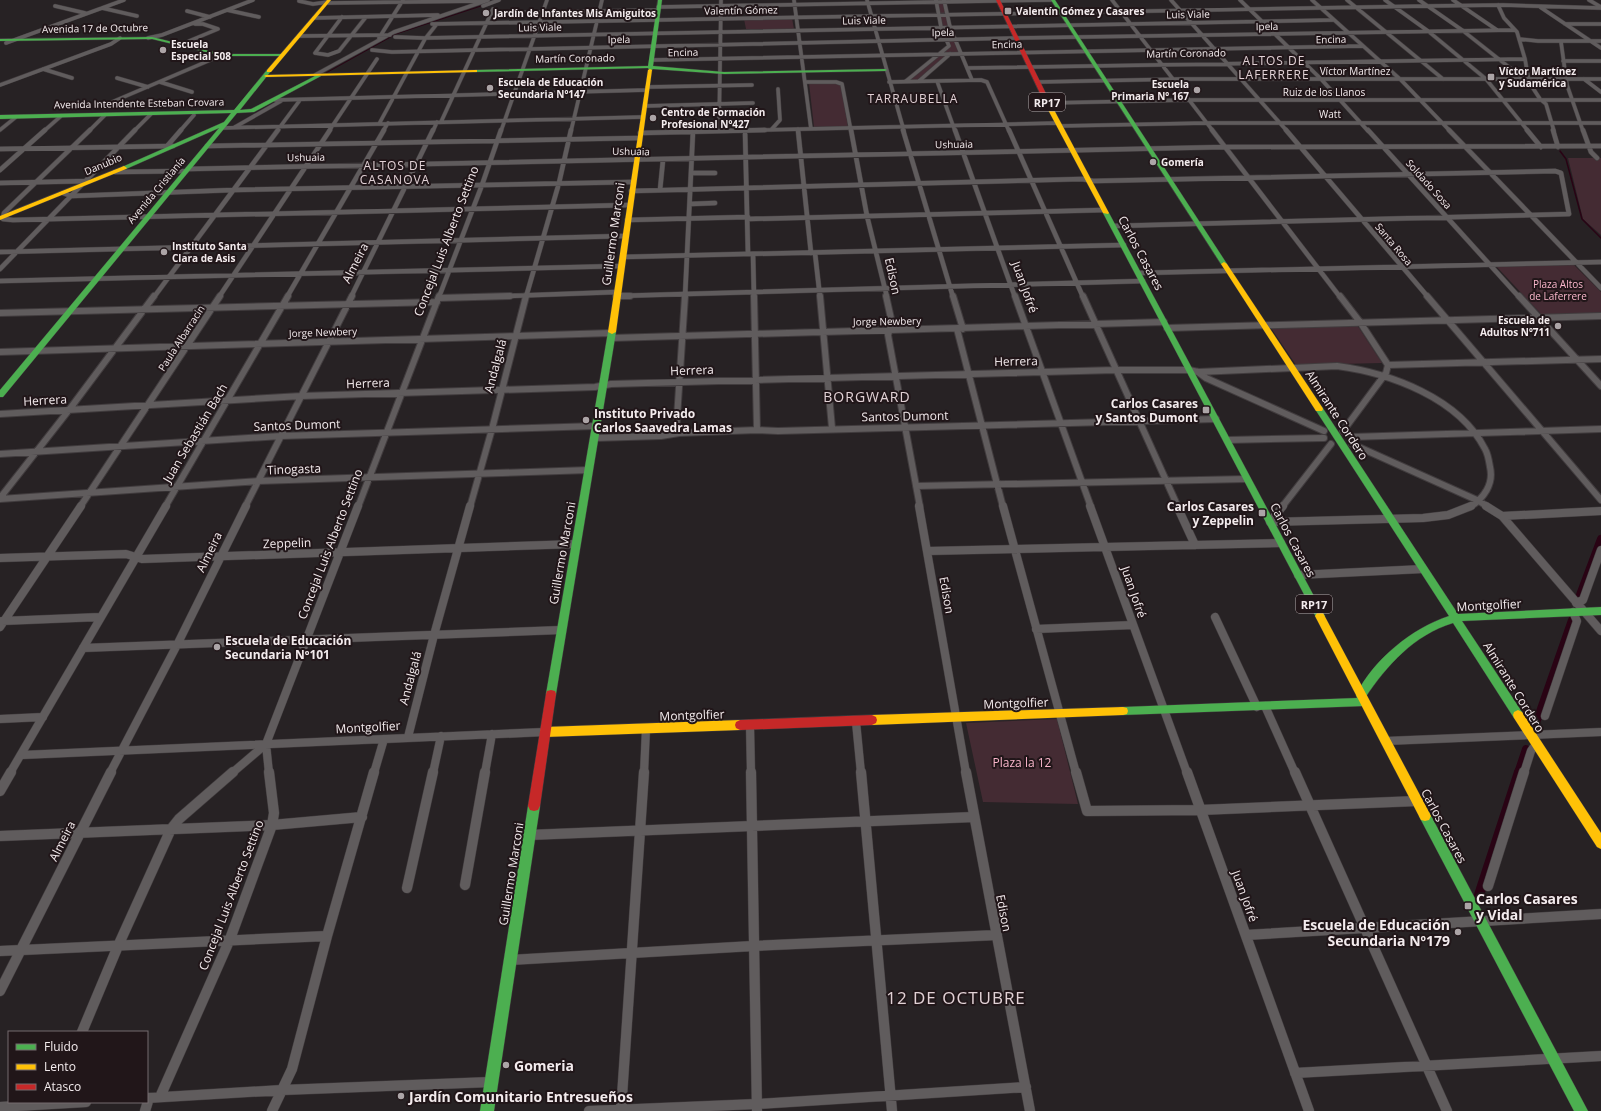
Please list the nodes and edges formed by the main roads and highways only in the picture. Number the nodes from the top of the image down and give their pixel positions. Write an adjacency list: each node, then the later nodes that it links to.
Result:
1 (998, 0): 22 (main road, Carlos Casares / RP17)
2 (1052, 0): 21 (main road, Almirante Cordero)
3 (328, 2): 9 (main road, Avenida Cristianía)
4 (659, 6): 10 (main road, Guillermo Marconi)
5 (118, 40): 6 (main road, Avenida 17 de Octubre); 6 (main road, Avenida 17 de Octubre); 7 (main road, Avenida 17 de Octubre)
6 (162, 40): 8 (main road, Avenida 17 de Octubre); 8 (main road, Avenida 17 de Octubre)
7 (4, 41)
8 (220, 56): 9 (main road, Avenida 17 de Octubre)
9 (283, 56): 13 (main road, Avenida Cristianía)
10 (650, 64): 11 (main road, Martín Coronado); 12 (main road, Martín Coronado); 23 (main road, Guillermo Marconi)
11 (885, 70)
12 (325, 74): 13 (main road, Martín Coronado); 14 (main road)
13 (266, 76): 14 (main road, Avenida Cristianía)
14 (235, 112): 15 (main road, Avenida Intendente Esteban Crovara); 15 (main road, Avenida Intendente Esteban Crovara); 17 (main road, Avenida Cristianía)
15 (150, 115): 16 (main road, Avenida Intendente Esteban Crovara)
16 (0, 118)
17 (223, 126): 18 (main road, Danubio); 19 (main road, Avenida Cristianía)
18 (1, 217)
19 (0, 395)
20 (1601, 611): 21 (main road, Montgolfier)
21 (1455, 618): 22 (main road, Montgolfier); 24 (main road, Almirante Cordero)
22 (1362, 698): 23 (main road, Montgolfier); 26 (main road, Carlos Casares / RP17)
23 (545, 732): 25 (main road, Guillermo Marconi)
24 (1601, 843)
25 (487, 1111)
26 (1581, 1111)

